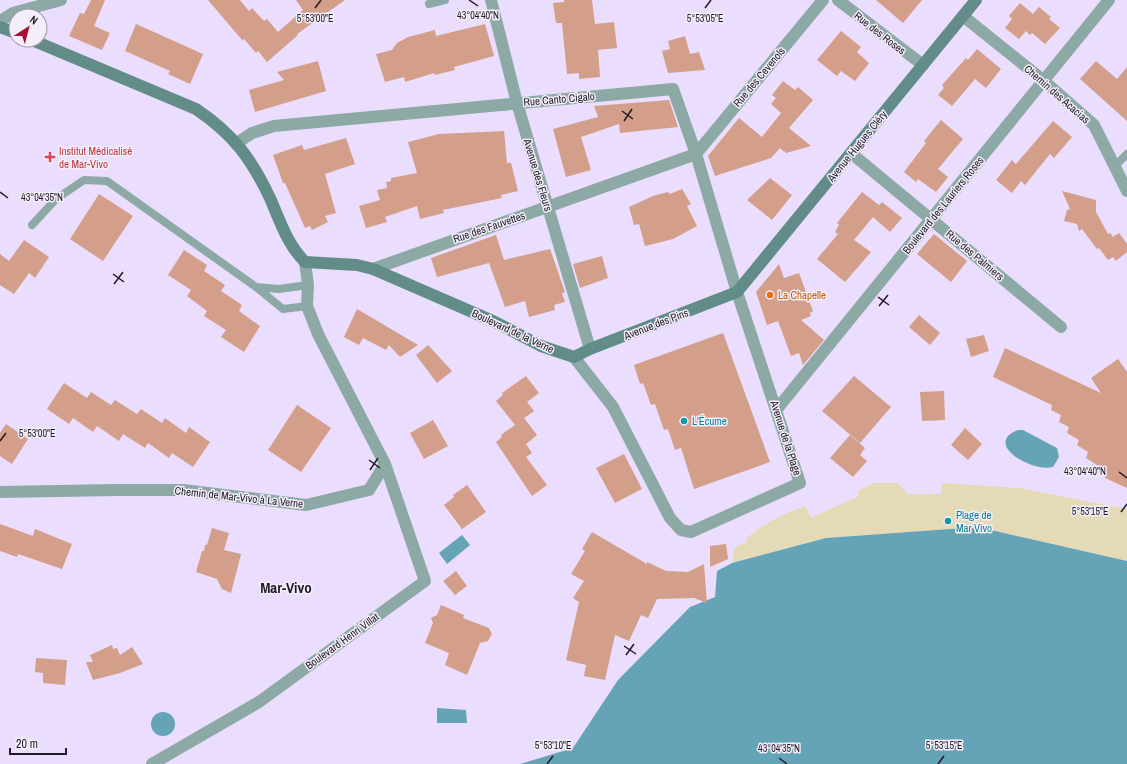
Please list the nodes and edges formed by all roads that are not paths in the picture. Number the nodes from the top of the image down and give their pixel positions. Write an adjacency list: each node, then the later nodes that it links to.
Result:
1 (61, 0): 10 (street)
2 (445, 0): 8 (lane)
3 (491, 0): 14 (street, Avenue des Fleurs)
4 (822, 0): 17 (street, Rue des Cevenols)
5 (838, 0): 12 (street, Rue des Roses)
6 (976, 0): 9 (street, Avenue Hugues Cléry)
7 (1109, 0): 13 (street, Boulevard des Lauriers Roses)
8 (429, 4)
9 (963, 16): 12 (street, Avenue Hugues Cléry); 13 (street, Chemin des Acacias)
10 (0, 21)
11 (48, 47): 15 (street)
12 (923, 65): 16 (street, Avenue Hugues Cléry)
13 (1044, 81): 19 (street, Chemin des Acacias); 22 (street, Boulevard des Lauriers Roses)
14 (517, 103): 15 (street, Rue Canto Cigalo); 17 (street, Rue Canto Cigalo); 21 (street, Avenue des Fleurs)
15 (236, 143): 24 (street)
16 (851, 153): 22 (street, Rue des Palmiers); 28 (street, Avenue Hugues Cléry)
17 (696, 154): 21 (street, Rue des Fauvettes); 28 (street, Rue Canto Cigalo)
18 (1127, 154): 19 (lane)
19 (1115, 166): 20 (street, Chemin des Acacias)
20 (1127, 191)
21 (548, 207): 25 (street, Rue des Fauvettes); 31 (street, Avenue des Fleurs)
22 (931, 219): 30 (street, Rue des Palmiers); 33 (street, Boulevard des Lauriers Roses)
23 (32, 225): 27 (lane)
24 (305, 262): 25 (street, Boulevard de la Verne); 26 (street)
25 (373, 269): 32 (street, Boulevard de la Verne)
26 (308, 285): 27 (lane); 29 (street)
27 (256, 287): 29 (lane)
28 (737, 292): 31 (street, Avenue des Pins); 33 (street, Avenue de la Plage)
29 (307, 306): 34 (street)
30 (1061, 327)
31 (590, 349): 32 (street, Avenue des Pins)
32 (574, 357): 33 (street, Avenue de la Plage)
33 (777, 409)
34 (385, 464): 35 (street, Chemin de Mar-Vivo à La Verne); 36 (street, Boulevard Henri Villat)
35 (0, 492)
36 (152, 764)

